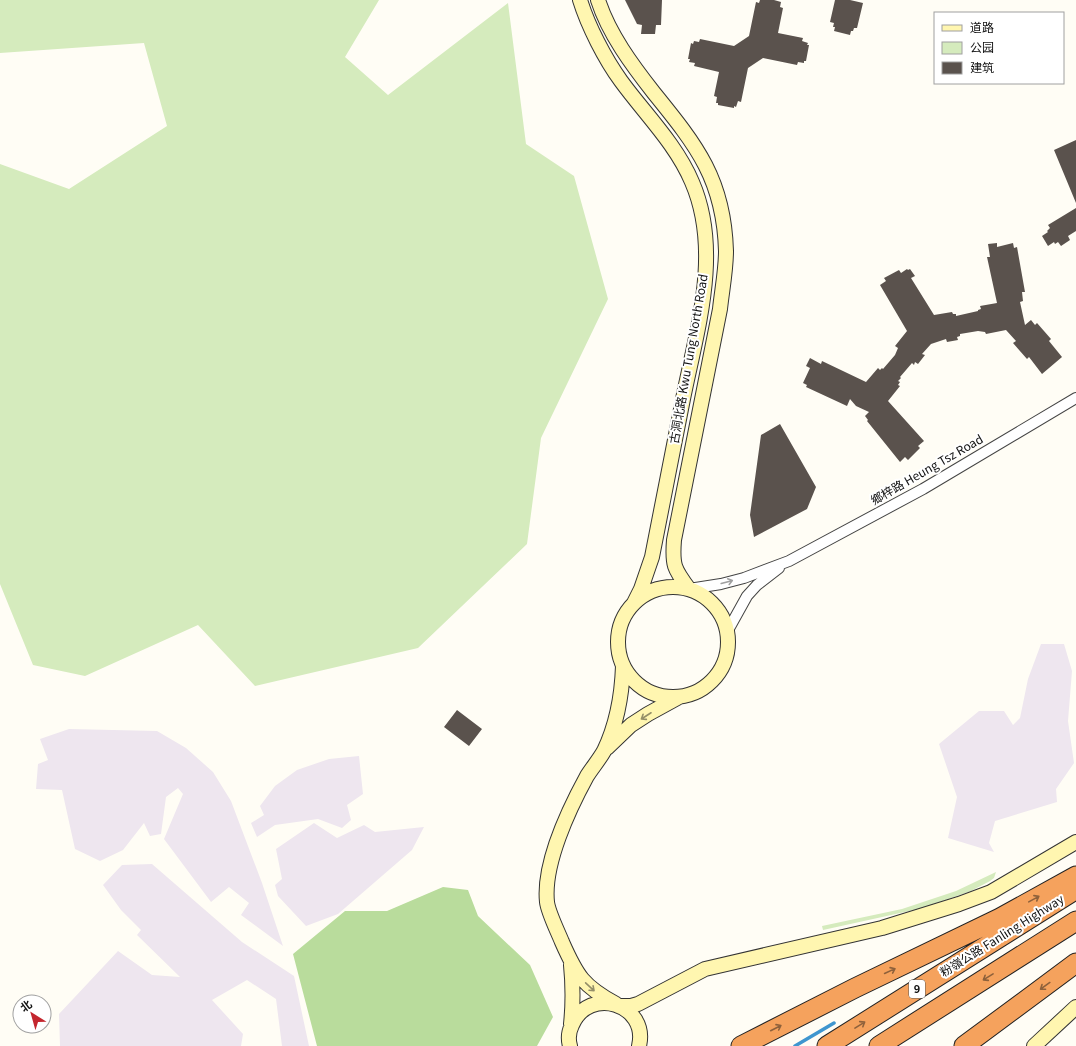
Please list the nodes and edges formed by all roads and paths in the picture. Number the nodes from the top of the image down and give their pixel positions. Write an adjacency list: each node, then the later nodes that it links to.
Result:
1 (580, 0): 6 (main road, 古洞北路 Kwu Tung North Road)
2 (598, 0): 5 (main road, 古洞北路 Kwu Tung North Road)
3 (1076, 398): 4 (street, 鄉梓路 Heung Tsz Road)
4 (789, 561): 5 (street, 鄉梓路 Heung Tsz Road, one-way to 4); 7 (street, 鄉梓路 Heung Tsz Road)
5 (689, 589): 6 (main road, 古洞北路 Kwu Tung North Road); 7 (main road, 古洞北路 Kwu Tung North Road)
6 (634, 604): 8 (main road, 古洞北路 Kwu Tung North Road)
7 (727, 632): 9 (main road, 古洞北路 Kwu Tung North Road)
8 (623, 666): 9 (main road, 古洞北路 Kwu Tung North Road); 10 (main road, 古洞北路 Kwu Tung North Road)
9 (680, 696): 10 (main road, 古洞北路 Kwu Tung North Road, one-way to 10)
10 (604, 751): 15 (main road, 古洞北路 Kwu Tung North Road)
11 (1076, 842): 17 (main road)
12 (1076, 876): 22 (highway, one-way to 12)
13 (1076, 890): 23 (highway, 粉嶺公路 Fanling Highway / 9, one-way to 13)
14 (1076, 921): 24 (highway, 9, one-way to 24)
15 (571, 963): 18 (main road, 古洞北路 Kwu Tung North Road, one-way to 18); 21 (main road, 古洞北路 Kwu Tung North Road)
16 (1076, 963): 25 (highway, one-way to 25)
17 (662, 991): 18 (main road); 20 (main road)
18 (618, 1005): 20 (main road, 古洞北路 Kwu Tung North Road); 21 (main road, 古洞北路 Kwu Tung North Road)
19 (1076, 1007): 26 (main road)
20 (640, 1040)
21 (569, 1044)
22 (741, 1046)
23 (827, 1046)
24 (879, 1046)
25 (964, 1046)
26 (1034, 1046)

